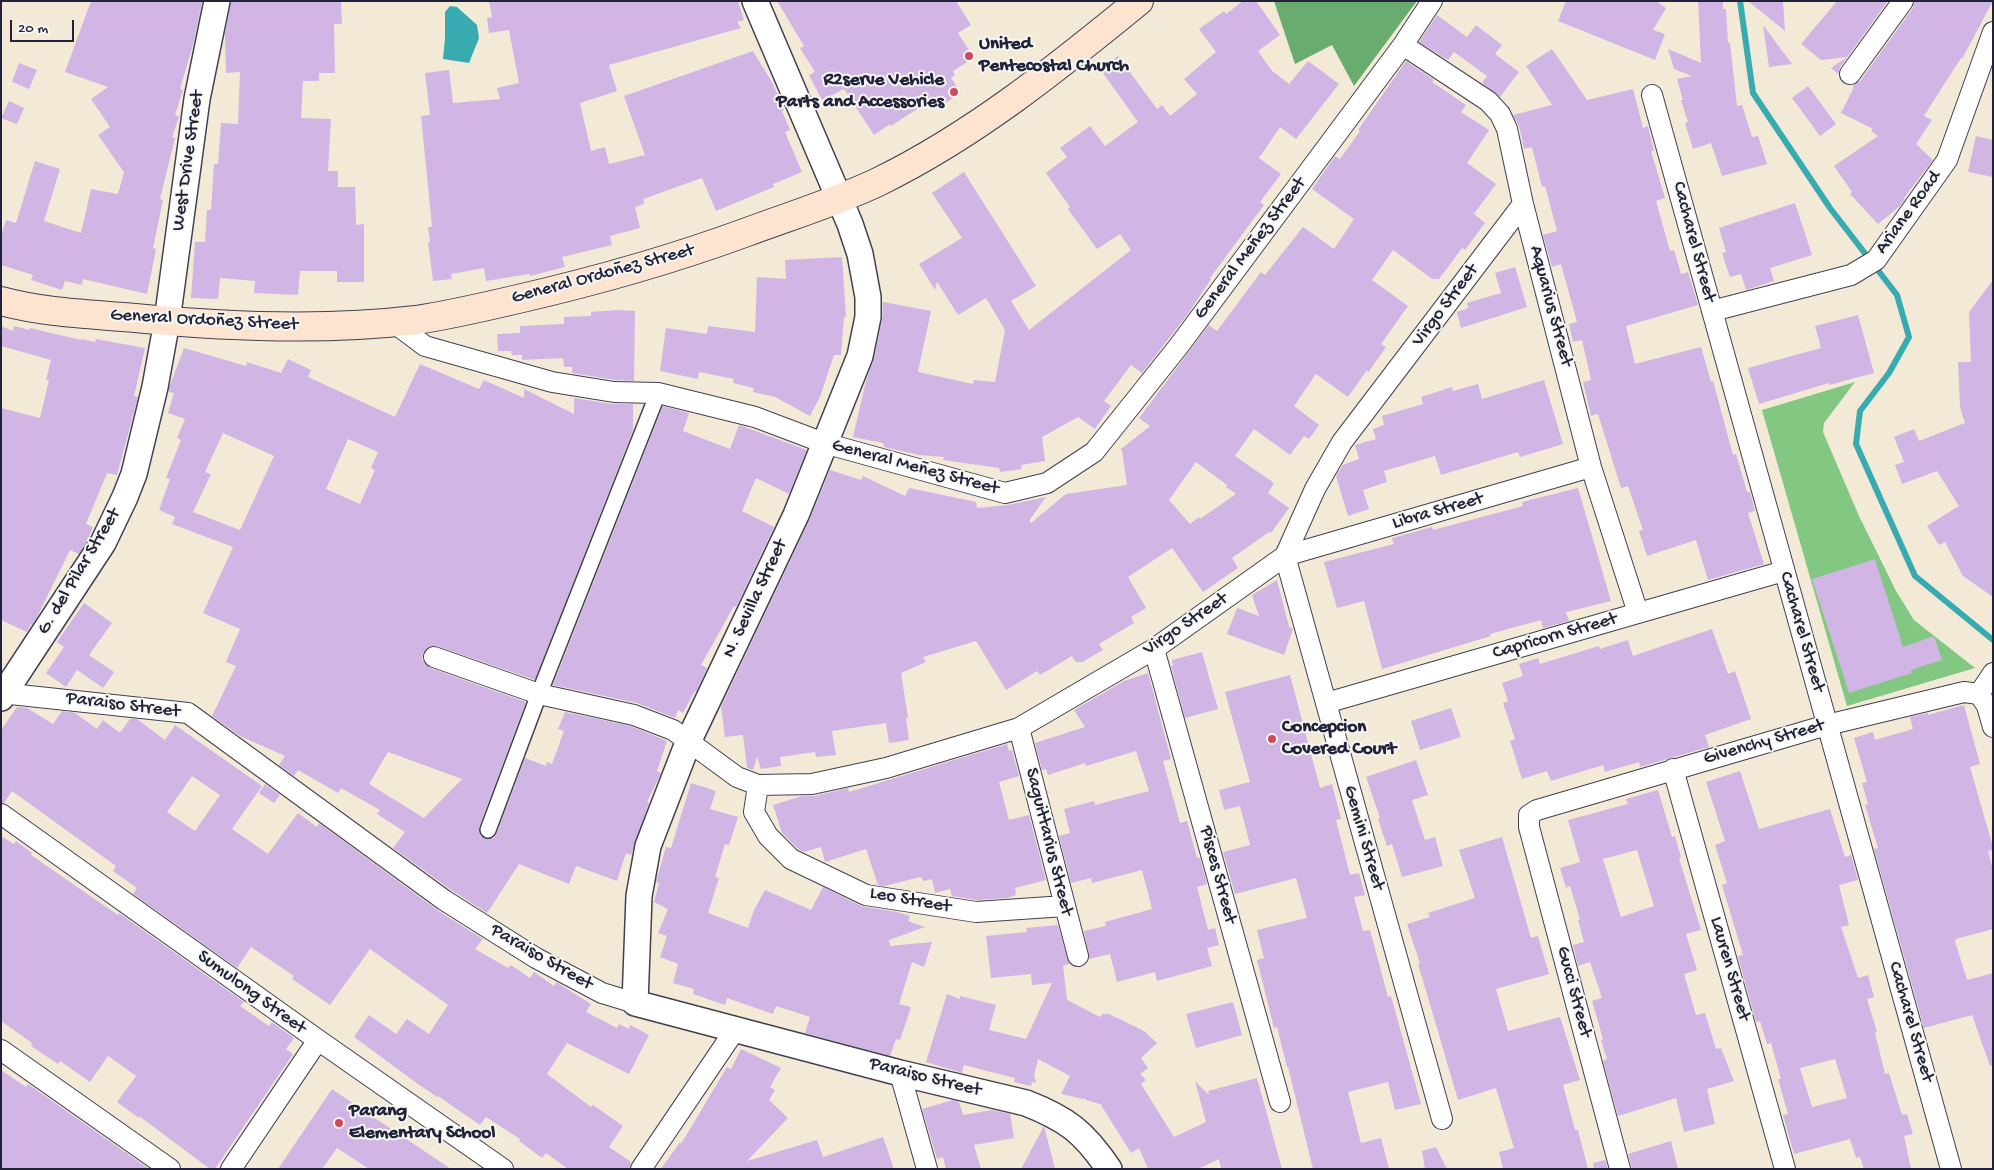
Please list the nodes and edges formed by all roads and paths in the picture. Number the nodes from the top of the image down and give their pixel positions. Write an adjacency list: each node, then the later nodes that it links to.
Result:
1 (217, 1): 14 (street, West Drive Street)
2 (756, 1): 10 (street, N. Sevilla Street)
3 (1139, 1): 10 (main road, General Ordoñez Street)
4 (1432, 1): 7 (street, General Meñez Street)
5 (1903, 1): 8 (street)
6 (1993, 32): 13 (street, Ariane Road)
7 (1403, 45): 11 (street, Aquarius Street); 17 (street, General Meñez Street)
8 (1850, 74)
9 (1652, 95): 13 (street, Cacharel Street)
10 (839, 199): 15 (main road, General Ordoñez Street); 17 (street, N. Sevilla Street)
11 (1523, 204): 18 (street, Aquarius Street); 19 (street, Virgo Street)
12 (1, 301): 14 (main road, General Ordoñez Street)
13 (1712, 311): 20 (street, Cacharel Street)
14 (167, 321): 15 (main road, General Ordoñez Street); 25 (street, G. del Pilar Street)
15 (394, 322): 16 (street, General Meñez Street)
16 (658, 393): 17 (street, General Meñez Street); 26 (street)
17 (824, 443): 32 (street, N. Sevilla Street)
18 (1591, 467): 19 (street, Libra Street); 21 (street, Aquarius Street)
19 (1285, 556): 22 (street, Virgo Street); 28 (street, Gemini Street)
20 (1784, 571): 21 (street, Capricorn Street); 29 (street, Cacharel Street)
21 (1638, 613): 28 (street, Capricorn Street)
22 (1154, 648): 31 (street, Virgo Street); 45 (street, Pisces Street)
23 (434, 657): 26 (street, Virgo Street)
24 (1993, 673): 27 (street)
25 (2, 694): 40 (street, Paraiso Street)
26 (539, 694): 32 (street, Virgo Street); 37 (street)
27 (1979, 694): 29 (street, Givenchy Street); 30 (street)
28 (1326, 703): 46 (street, Gemini Street)
29 (1827, 725): 33 (street, Givenchy Street); 55 (street, Cacharel Street)
30 (1993, 727)
31 (1019, 728): 34 (street, Virgo Street); 38 (street, Saguittarius Street)
32 (689, 740): 34 (street, Virgo Street); 40 (street, N. Sevilla Street)
33 (1673, 769): 36 (street, Givenchy Street); 54 (street, Lauren Street)
34 (758, 785): 38 (street, Leo Street)
35 (1, 814): 42 (street, Sumulong Street)
36 (1530, 815): 53 (street, Gucci Street)
37 (488, 830)
38 (1065, 906): 39 (street, Saguittarius Street)
39 (1078, 956)
40 (635, 1003): 41 (street, Paraiso Street)
41 (735, 1030): 44 (street, Paraiso Street); 50 (street)
42 (318, 1040): 48 (street); 49 (street, Sumulong Street)
43 (1, 1050): 47 (street)
44 (900, 1073): 51 (street); 52 (street, Paraiso Street)
45 (1280, 1102)
46 (1442, 1119)
47 (170, 1169)
48 (231, 1169)
49 (503, 1169)
50 (641, 1169)
51 (927, 1169)
52 (1109, 1169)
53 (1620, 1169)
54 (1786, 1169)
55 (1951, 1169)

